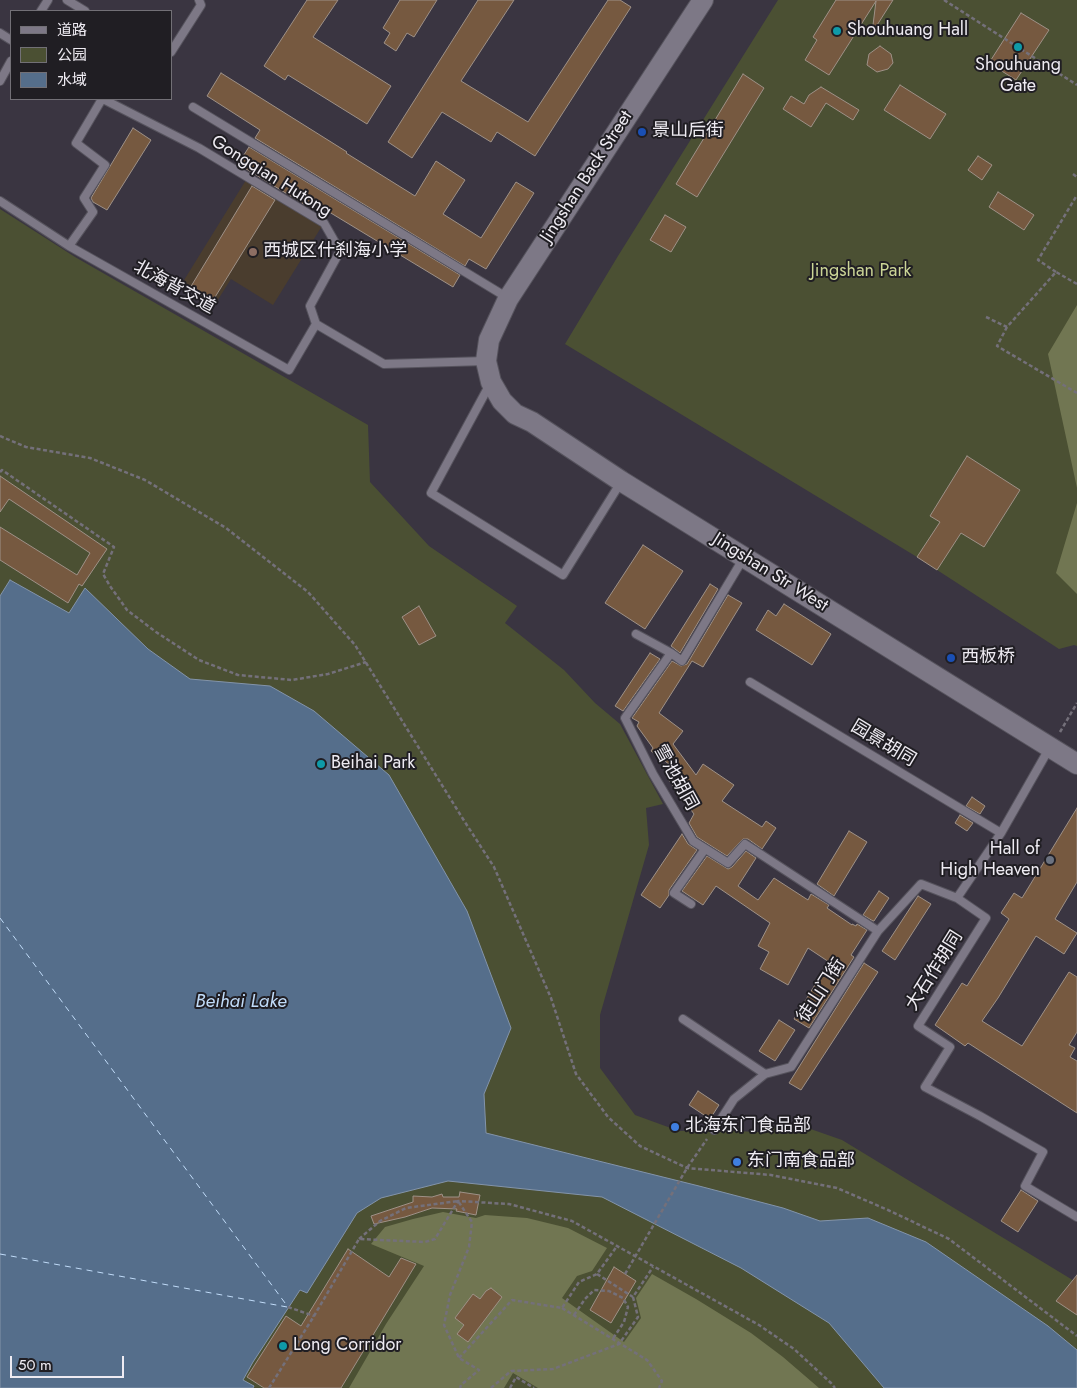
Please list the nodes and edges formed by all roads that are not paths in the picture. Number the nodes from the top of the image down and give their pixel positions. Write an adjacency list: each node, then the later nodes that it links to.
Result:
1 (67, 0): 4 (lane)
2 (200, 0): 5 (lane)
3 (703, 0): 13 (street, Jingshan Back Street)
4 (83, 10)
5 (172, 50)
6 (10, 63): 7 (lane)
7 (0, 81)
8 (102, 100): 12 (lane)
9 (105, 100): 14 (lane, Gongqian Hutong)
10 (193, 107): 13 (lane)
11 (0, 201): 12 (lane, 北海背交道)
12 (69, 246): 14 (lane, 北海背交道)
13 (508, 299): 15 (street, Jingshan Back Street)
14 (316, 324): 15 (lane)
15 (486, 361): 16 (street, Jingshan Str West)
16 (491, 382): 17 (street, Jingshan Str West); 17 (lane)
17 (622, 481): 18 (street, Jingshan Str West)
18 (744, 557): 20 (lane); 22 (street, Jingshan Str West)
19 (636, 634): 20 (lane)
20 (671, 653): 25 (lane, 雪池胡同)
21 (750, 682): 24 (lane, 园景胡同)
22 (1050, 747): 23 (street, Jingshan Str West); 24 (lane)
23 (1077, 764)
24 (1001, 833): 26 (lane)
25 (705, 849): 27 (lane); 28 (lane, 雪池胡同)
26 (957, 898): 28 (lane, 徒山门街); 32 (lane, 大石作胡同)
27 (691, 904)
28 (878, 931): 30 (lane, 徒山门街)
29 (683, 1019): 30 (lane)
30 (765, 1074): 31 (lane, 徒山门街)
31 (714, 1130)
32 (1077, 1216)

